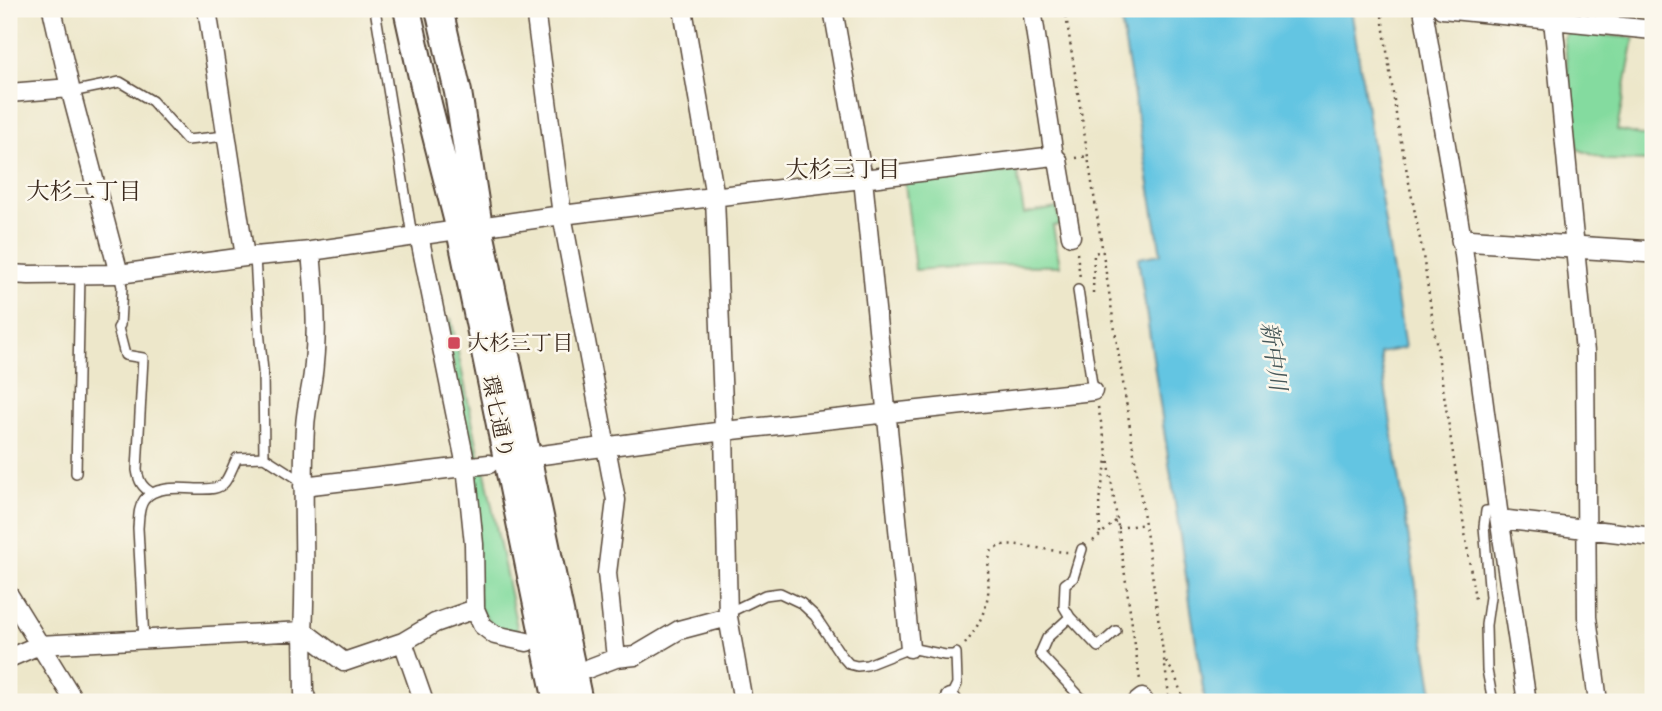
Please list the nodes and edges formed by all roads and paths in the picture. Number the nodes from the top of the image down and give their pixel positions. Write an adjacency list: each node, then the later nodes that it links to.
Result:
1 (52, 9): 16 (street)
2 (207, 9): 18 (street)
3 (375, 9): 24 (lane)
4 (407, 9): 23 (main road)
5 (439, 9): 23 (main road)
6 (535, 9): 22 (street)
7 (683, 9): 21 (street)
8 (833, 9): 20 (street)
9 (1032, 9): 19 (street)
10 (1065, 9): 29 (path)
11 (1381, 9): 58 (path)
12 (1423, 9): 26 (street)
13 (1442, 9): 14 (street)
14 (1552, 14): 15 (street); 27 (street)
15 (1653, 30)
16 (70, 90): 17 (street); 18 (lane); 33 (street)
17 (9, 93)
18 (226, 136): 31 (street)
19 (1054, 156): 20 (street); 25 (street)
20 (863, 179): 21 (street); 39 (street)
21 (715, 197): 22 (street); 40 (street)
22 (562, 215): 23 (street); 41 (street)
23 (469, 228): 24 (street); 36 (main road, 環七通り); 42 (main road); 45 (main road)
24 (416, 236): 28 (street); 45 (street)
25 (1071, 236)
26 (1462, 240): 27 (street); 49 (street)
27 (1576, 246): 30 (street); 53 (street)
28 (311, 251): 31 (street); 47 (street)
29 (1103, 251): 37 (path); 51 (path)
30 (1653, 252)
31 (250, 257): 33 (street); 43 (lane)
32 (9, 274): 34 (street)
33 (119, 274): 34 (street); 48 (lane)
34 (80, 275): 46 (lane)
35 (1078, 290): 38 (lane)
36 (483, 295): 81 (main road, 環七通り); 82 (main road, 環七通り)
37 (1093, 295)
38 (1093, 391): 39 (street); 44 (path)
39 (887, 414): 40 (street); 69 (street)
40 (724, 431): 41 (street); 60 (street)
41 (605, 446): 42 (street); 72 (street)
42 (542, 454): 74 (main road)
43 (264, 457): 47 (lane); 48 (lane)
44 (1108, 457): 50 (path); 54 (path)
45 (478, 465): 47 (street); 59 (street); 67 (main road)
46 (76, 472)
47 (303, 484): 63 (street)
48 (152, 493): 65 (lane)
49 (1499, 514): 53 (street); 88 (lane); 89 (street)
50 (1117, 520): 52 (path); 54 (path)
51 (1145, 524): 52 (path); 73 (path)
52 (1118, 528): 75 (path)
53 (1587, 530): 55 (street); 90 (street)
54 (1100, 534): 56 (path)
55 (1653, 537)
56 (1082, 549): 61 (lane); 70 (path)
57 (9, 595): 62 (street)
58 (1476, 605)
59 (475, 608): 66 (street); 67 (street)
60 (728, 615): 69 (lane); 72 (street); 84 (street)
61 (1070, 617): 64 (lane); 85 (lane)
62 (15, 620): 68 (street)
63 (303, 631): 65 (street); 66 (street); 78 (street)
64 (1116, 631)
65 (144, 639): 68 (street)
66 (403, 642): 79 (street)
67 (527, 642): 80 (main road)
68 (39, 645): 71 (street); 77 (street)
69 (910, 648): 70 (lane)
70 (954, 654): 76 (lane)
71 (9, 658)
72 (616, 658): 74 (street)
73 (1164, 659): 86 (path); 87 (path)
74 (587, 668): 83 (main road)
75 (1140, 700)
76 (949, 701)
77 (75, 702)
78 (308, 702)
79 (424, 702)
80 (539, 702)
81 (557, 702)
82 (579, 702)
83 (594, 702)
84 (743, 702)
85 (1085, 702)
86 (1170, 702)
87 (1184, 702)
88 (1493, 702)
89 (1527, 702)
90 (1598, 702)

